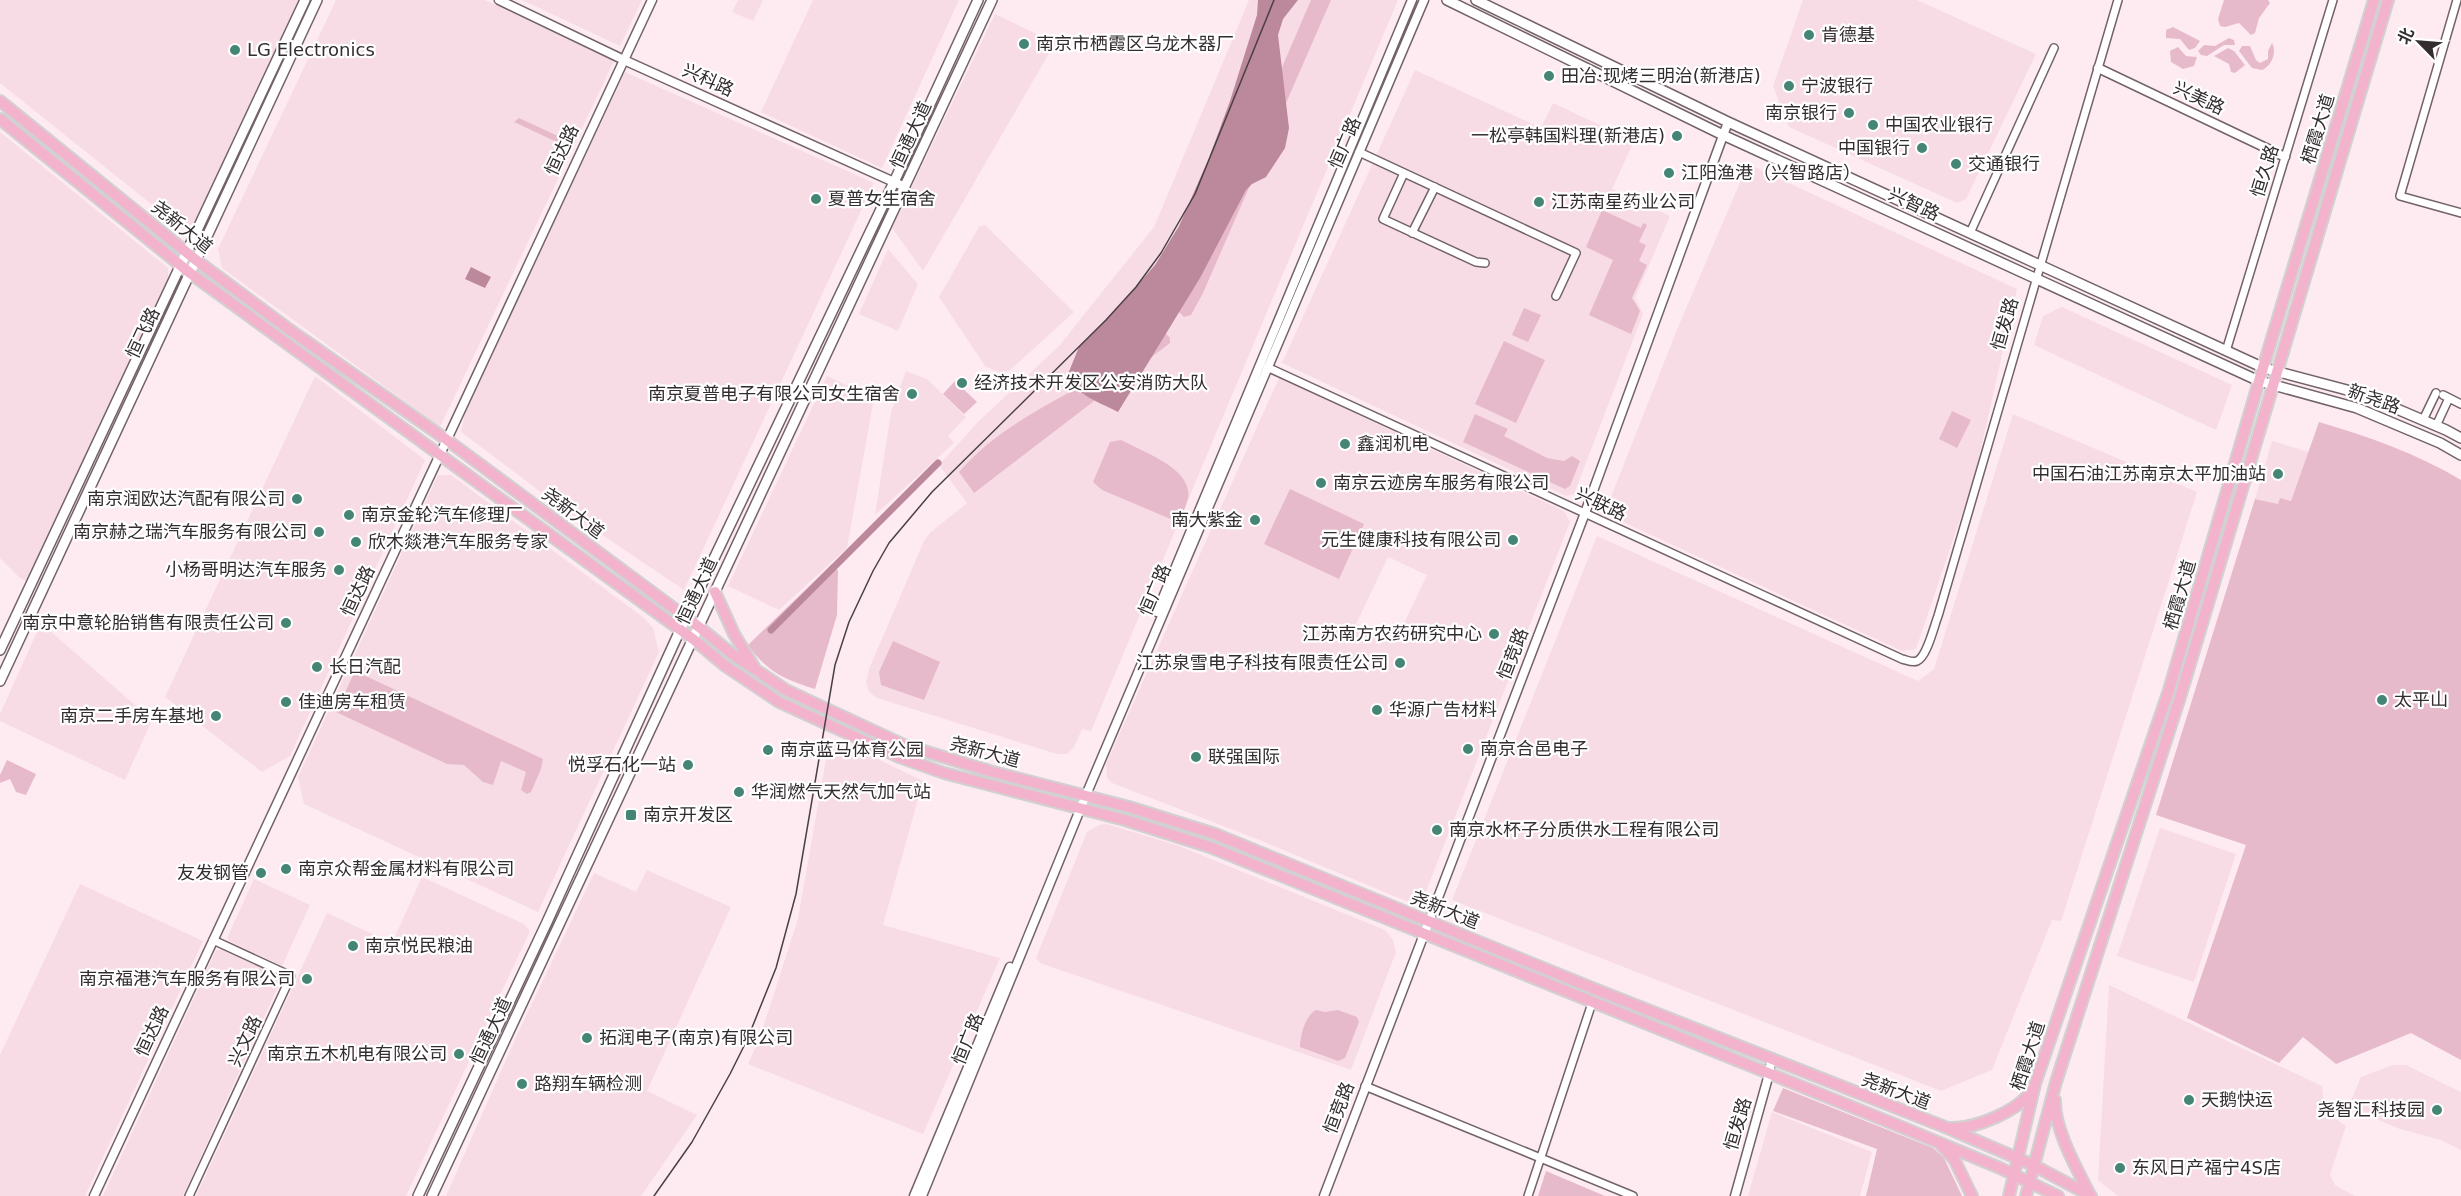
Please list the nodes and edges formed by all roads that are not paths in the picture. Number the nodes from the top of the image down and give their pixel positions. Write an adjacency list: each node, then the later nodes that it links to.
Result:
1 (305, 0): 32 (main road, 恒飞路)
2 (317, 0): 33 (main road, 恒飞路)
3 (499, 0): 17 (street, 兴科路)
4 (652, 0): 17 (street, 恒达路)
5 (978, 0): 26 (main road, 恒通大道)
6 (992, 0): 27 (main road, 恒通大道)
7 (1412, 0): 64 (street, 恒广路)
8 (1424, 0): 23 (street, 恒广路)
9 (1447, 0): 22 (main road, 兴智路)
10 (1476, 0): 21 (main road, 兴智路)
11 (2118, 0): 18 (street, 恒发路)
12 (2333, 0): 24 (street, 恒久路)
13 (2374, 0): 42 (main road, 栖霞大道)
14 (2388, 0): 43 (main road, 栖霞大道)
15 (2457, 0): 29 (street)
16 (2054, 48): 31 (street)
17 (624, 60): 26 (street, 兴科路); 51 (street, 恒达路)
18 (2098, 68): 24 (street, 兴美路); 36 (street, 恒发路)
19 (0, 101): 32 (main road, 尧新大道)
20 (0, 119): 35 (main road, 尧新大道)
21 (1728, 122): 22 (street, 恒竞路); 31 (main road, 兴智路)
22 (1723, 135): 38 (main road, 兴智路); 54 (street, 恒竞路)
23 (1359, 152): 25 (street); 41 (street, 恒广路)
24 (2285, 157): 40 (street, 恒久路)
25 (1404, 173): 28 (street); 30 (street)
26 (894, 182): 27 (street, 兴科路); 56 (main road, 恒通大道)
27 (905, 187): 55 (main road, 恒通大道)
28 (1435, 187): 30 (street); 39 (street)
29 (2461, 213)
30 (1412, 233): 34 (street)
31 (1970, 233): 36 (main road, 兴智路)
32 (187, 252): 33 (main road, 尧新大道); 35 (main road, 恒飞路)
33 (196, 260): 37 (main road, 恒飞路); 51 (main road, 尧新大道)
34 (1485, 263)
35 (180, 264): 37 (main road, 尧新大道); 60 (main road, 恒飞路)
36 (2041, 266): 38 (street, 恒发路); 40 (main road, 兴智路)
37 (190, 273): 53 (main road, 尧新大道); 63 (main road, 恒飞路)
38 (2035, 279): 44 (main road, 兴智路); 61 (street, 恒发路)
39 (1556, 296)
40 (2226, 351): 42 (main road, 兴智路)
41 (1267, 367): 54 (street, 兴联路); 64 (street, 恒广路)
42 (2264, 368): 43 (main road, 兴智路); 44 (main road, 栖霞大道)
43 (2276, 370): 45 (main road, 栖霞大道); 48 (main road, 新尧路)
44 (2259, 381): 45 (main road, 兴智路); 73 (main road, 栖霞大道)
45 (2272, 384): 52 (main road, 新尧路); 72 (main road, 栖霞大道)
46 (2443, 395): 47 (street); 48 (street); 49 (street)
47 (2461, 404)
48 (2423, 420): 49 (main road, 新尧路)
49 (2436, 426): 50 (main road, 新尧路)
50 (2461, 438)
51 (447, 440): 53 (street, 恒达路); 56 (main road, 尧新大道)
52 (2461, 455)
53 (439, 456): 58 (main road, 尧新大道); 68 (street, 恒达路)
54 (1585, 513): 61 (street, 兴联路); 66 (street, 恒竞路)
55 (715, 592): 57 (main road, 恒通大道); 62 (main road)
56 (686, 617): 57 (main road, 尧新大道); 58 (main road, 恒通大道)
57 (699, 627): 59 (main road, 恒通大道); 62 (main road, 尧新大道)
58 (680, 630): 59 (main road, 尧新大道); 84 (main road, 恒通大道)
59 (693, 639): 65 (main road, 尧新大道); 85 (main road, 恒通大道)
60 (0, 650)
61 (1922, 658)
62 (757, 672): 64 (main road, 尧新大道)
63 (0, 681)
64 (1084, 795): 65 (street, 恒广路); 66 (main road, 尧新大道)
65 (1078, 808): 67 (main road, 尧新大道); 86 (street, 恒广路); 87 (street, 恒广路)
66 (1428, 921): 67 (street, 恒竞路); 70 (main road, 尧新大道)
67 (1423, 934): 69 (main road, 尧新大道); 74 (street, 恒竞路)
68 (213, 940): 82 (street, 恒达路); 83 (street, 兴文路)
69 (1592, 1003): 71 (main road, 尧新大道); 77 (street)
70 (1771, 1060): 71 (street, 恒发路); 75 (main road, 尧新大道)
71 (1769, 1074): 76 (main road, 尧新大道); 91 (street, 恒发路)
72 (2056, 1082): 79 (main road, 栖霞大道); 96 (main road)
73 (2035, 1084): 75 (main road); 78 (main road, 栖霞大道)
74 (1365, 1086): 77 (street); 88 (street, 恒竞路)
75 (1945, 1127): 78 (main road, 尧新大道)
76 (1938, 1143): 80 (main road, 尧新大道); 92 (main road)
77 (1540, 1158): 89 (street); 90 (street)
78 (2017, 1158): 79 (main road, 尧新大道); 80 (main road, 栖霞大道)
79 (2032, 1165): 81 (main road, 栖霞大道); 96 (main road, 尧新大道)
80 (2013, 1174): 81 (main road, 尧新大道); 93 (main road, 栖霞大道)
81 (2029, 1181): 94 (main road, 栖霞大道); 95 (main road, 尧新大道)
82 (94, 1196)
83 (189, 1196)
84 (418, 1196)
85 (432, 1196)
86 (914, 1196)
87 (922, 1196)
88 (1324, 1196)
89 (1528, 1196)
90 (1633, 1196)
91 (1735, 1196)
92 (1972, 1196)
93 (2009, 1196)
94 (2026, 1196)
95 (2058, 1196)
96 (2091, 1196)

